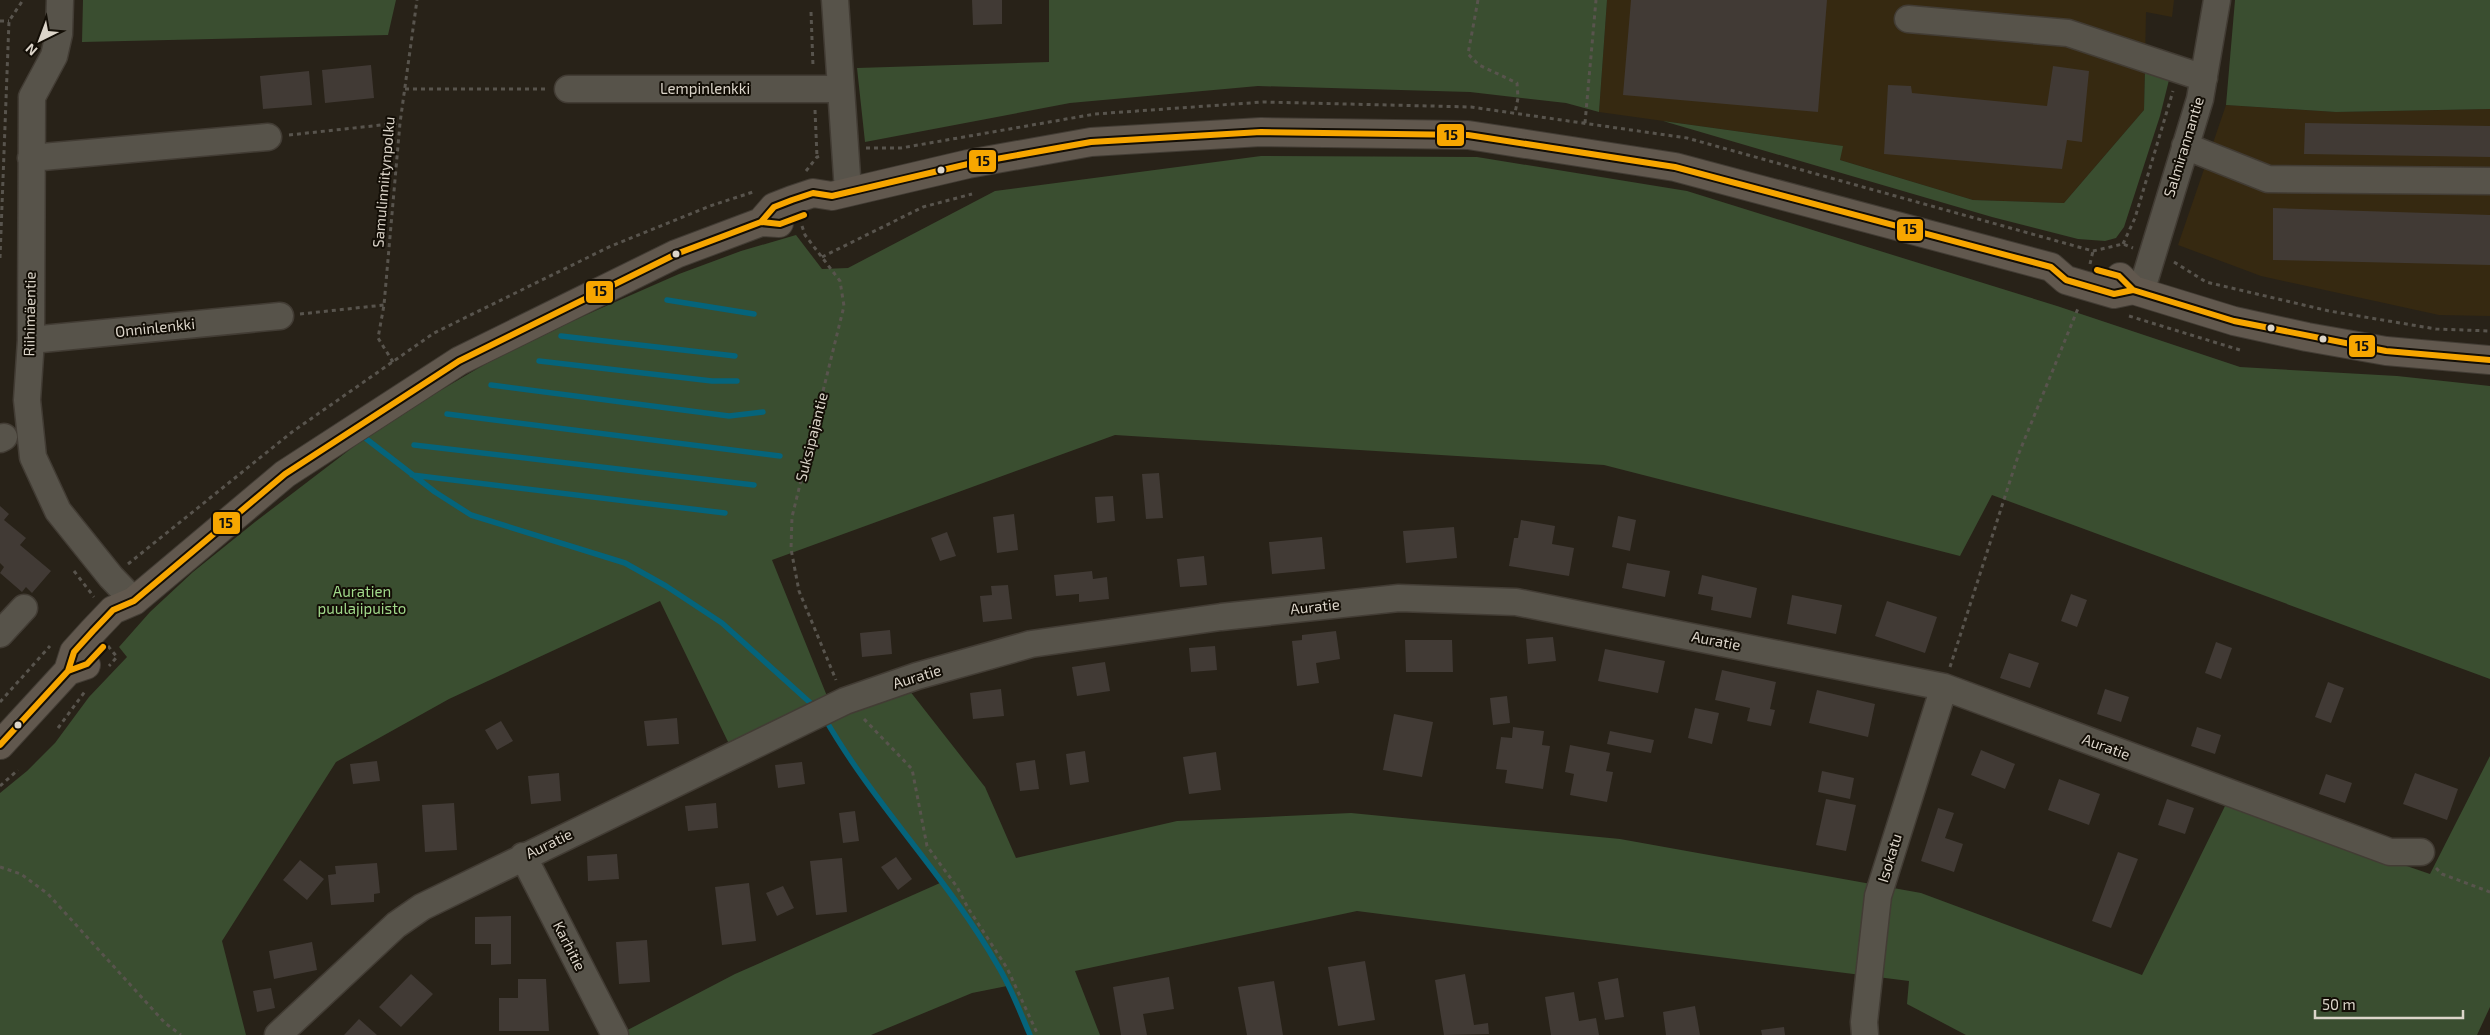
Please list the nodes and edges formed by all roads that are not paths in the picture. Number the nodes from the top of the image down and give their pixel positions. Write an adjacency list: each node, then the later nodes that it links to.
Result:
1 (60, 0): 10 (street, Riihimäentie)
2 (835, 0): 7 (street)
3 (2217, 0): 5 (street, Salmirannantie)
4 (1908, 19): 5 (street)
5 (2204, 78): 9 (street, Salmirannantie)
6 (568, 89): 7 (street, Lempinlenkki)
7 (841, 89): 12 (street)
8 (268, 137): 10 (street)
9 (2185, 146): 11 (street); 14 (street, Salmirannantie)
10 (31, 158): 16 (street, Riihimäentie)
11 (2490, 181)
12 (840, 193): 13 (main road); 13 (main road); 14 (main road)
13 (760, 222): 18 (main road)
14 (2134, 299): 17 (main road)
15 (280, 316): 16 (street, Onninlenkki)
16 (31, 340): 18 (street, Riihimäentie)
17 (2490, 360)
18 (134, 601): 22 (main road)
19 (24, 608): 20 (street)
20 (0, 634)
21 (1944, 687): 23 (street, Auratie); 24 (street, Auratie); 27 (street, Isokatu)
22 (0, 745)
23 (2421, 852)
24 (523, 856): 25 (street, Auratie); 26 (street, Karhitie)
25 (278, 1035)
26 (615, 1035)
27 (1866, 1035)

